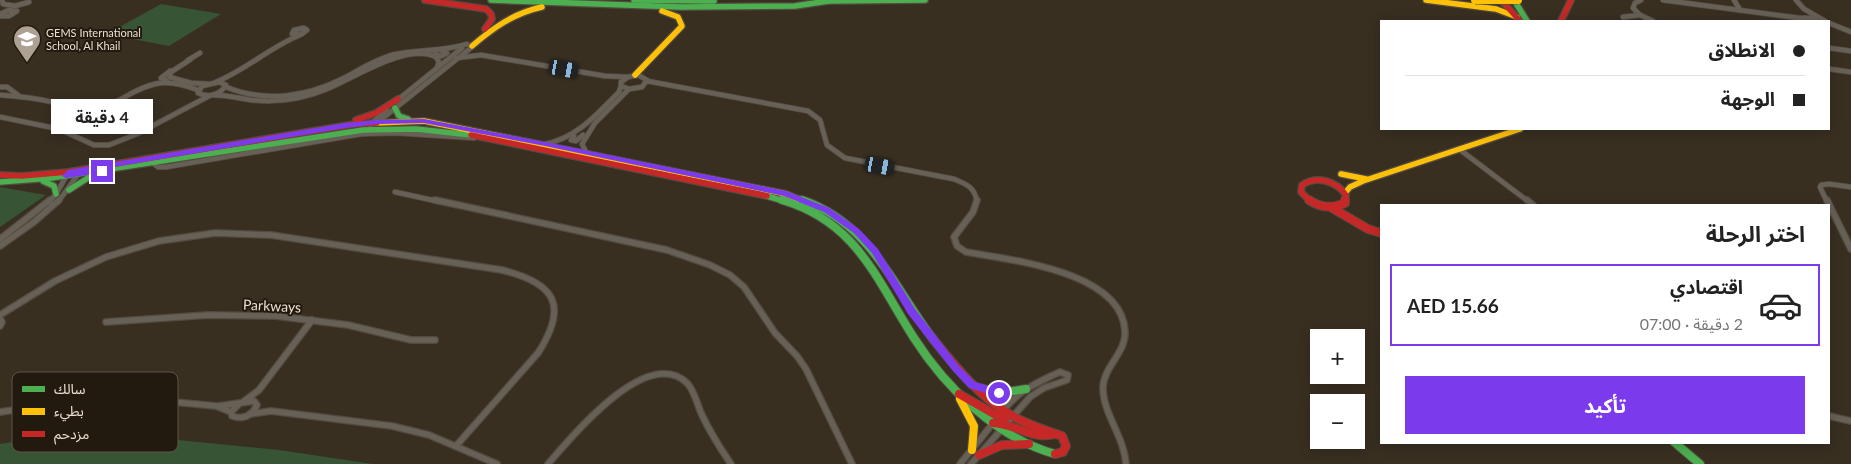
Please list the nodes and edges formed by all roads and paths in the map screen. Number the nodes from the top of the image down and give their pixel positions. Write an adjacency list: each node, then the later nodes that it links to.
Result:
1 (2, 0): 14 (street)
2 (425, 0): 35 (main road)
3 (491, 0): 17 (main road)
4 (925, 0): 15 (main road)
5 (1426, 0): 25 (main road)
6 (1475, 0): 16 (main road, bridge)
7 (1501, 0): 25 (main road)
8 (1572, 0): 27 (main road)
9 (1641, 0): 22 (street)
10 (1663, 0): 13 (street)
11 (1734, 0): 20 (street)
12 (1796, 0): 24 (street)
13 (1675, 1): 20 (street)
14 (29, 2)
15 (632, 3): 17 (main road); 49 (main road)
16 (1517, 3): 26 (main road)
17 (576, 4): 35 (main road)
18 (0, 9): 19 (street)
19 (6, 10): 21 (street); 21 (street)
20 (1740, 10): 24 (street)
21 (0, 14)
22 (1640, 15): 23 (street); 28 (street)
23 (1623, 17)
24 (1818, 18): 29 (street)
25 (1518, 19)
26 (1526, 20)
27 (1562, 20)
28 (1651, 20)
29 (1823, 20)
30 (1830, 23): 31 (street)
31 (1851, 32)
32 (292, 34): 33 (street); 33 (street); 34 (street)
33 (300, 35): 34 (street)
34 (287, 40): 47 (street)
35 (470, 45): 37 (street); 41 (street); 42 (street); 44 (street)
36 (1830, 48): 38 (street)
37 (430, 49): 40 (street); 56 (street)
38 (1851, 51)
39 (200, 53): 43 (street)
40 (417, 55): 44 (street); 60 (street)
41 (481, 55): 42 (street); 48 (street)
42 (456, 58): 65 (street)
43 (191, 59): 52 (street); 53 (street)
44 (438, 68): 62 (street)
45 (1830, 69): 46 (street)
46 (1851, 72)
47 (233, 75): 51 (street); 56 (street)
48 (605, 76): 49 (street); 54 (street)
49 (632, 76): 50 (street); 54 (street)
50 (647, 81): 57 (street); 134 (street)
51 (216, 82): 53 (street); 56 (street)
52 (173, 84): 58 (street); 63 (street)
53 (209, 84): 58 (street)
54 (621, 85): 57 (street); 69 (street)
55 (0, 86): 61 (street)
56 (226, 86): 60 (street)
57 (629, 89): 70 (street)
58 (198, 92): 60 (street); 64 (street)
59 (0, 95): 61 (street)
60 (211, 95): 64 (street)
61 (18, 96): 66 (street)
62 (398, 99): 71 (street); 72 (main road)
63 (124, 101): 66 (street); 66 (street)
64 (187, 105): 67 (street)
65 (395, 108): 68 (main road); 71 (street)
66 (80, 109)
67 (0, 117)
68 (424, 121): 71 (main road); 75 (main road)
69 (587, 123): 70 (street); 75 (street)
70 (594, 125): 78 (street)
71 (373, 126): 72 (main road); 74 (main road); 77 (main road)
72 (325, 129): 82 (main road)
73 (1517, 130): 76 (main road)
74 (480, 137): 79 (street); 112 (main road)
75 (545, 144): 78 (main road)
76 (1459, 149): 87 (main road); 96 (street)
77 (230, 152): 79 (main road); 80 (main road)
78 (586, 152): 109 (main road)
79 (214, 158): 80 (street)
80 (154, 164): 81 (main road)
81 (102, 171): 82 (main road); 91 (main road)
82 (80, 172): 83 (main road); 91 (street)
83 (67, 174): 85 (main road); 86 (main road); 94 (street)
84 (1341, 174): 87 (main road)
85 (0, 175)
86 (35, 180): 88 (main road); 94 (main road)
87 (1366, 180): 89 (main road); 93 (main road)
88 (0, 182)
89 (1335, 184): 93 (main road); 99 (main road)
90 (1851, 187): 97 (street)
91 (69, 190): 103 (street)
92 (395, 192): 131 (street)
93 (1345, 192): 95 (main road)
94 (56, 194): 102 (street)
95 (1343, 204): 99 (main road); 101 (main road)
96 (1532, 204)
97 (1828, 204)
98 (1830, 207): 104 (street)
99 (1332, 208): 100 (main road)
100 (1380, 232)
101 (1380, 232)
102 (0, 238)
103 (0, 246)
104 (1851, 249)
105 (1, 320): 126 (street)
106 (312, 320): 107 (street, Parkways); 108 (street, Parkways); 111 (street)
107 (106, 322)
108 (434, 340)
109 (972, 385): 110 (main road); 121 (main road)
110 (1026, 389): 121 (street); 123 (street)
111 (259, 390): 114 (street); 115 (street)
112 (958, 394): 121 (main road); 127 (main road)
113 (178, 402): 116 (street)
114 (241, 403): 115 (street); 116 (street); 118 (street)
115 (256, 404): 117 (street); 119 (street)
116 (216, 406): 118 (street)
117 (271, 411): 119 (street); 126 (street)
118 (231, 412): 119 (street)
119 (250, 414)
120 (1830, 416): 122 (street)
121 (998, 417): 123 (main road); 123 (main road); 127 (street)
122 (1851, 421)
123 (1007, 423): 124 (main road); 124 (main road); 127 (street)
124 (1034, 444): 127 (main road)
125 (1676, 444): 135 (main road)
126 (456, 446): 128 (street)
127 (976, 452): 132 (street); 133 (street)
128 (497, 464)
129 (548, 464): 130 (street)
130 (731, 464)
131 (852, 464)
132 (960, 464)
133 (971, 464)
134 (1126, 464)
135 (1700, 464)

